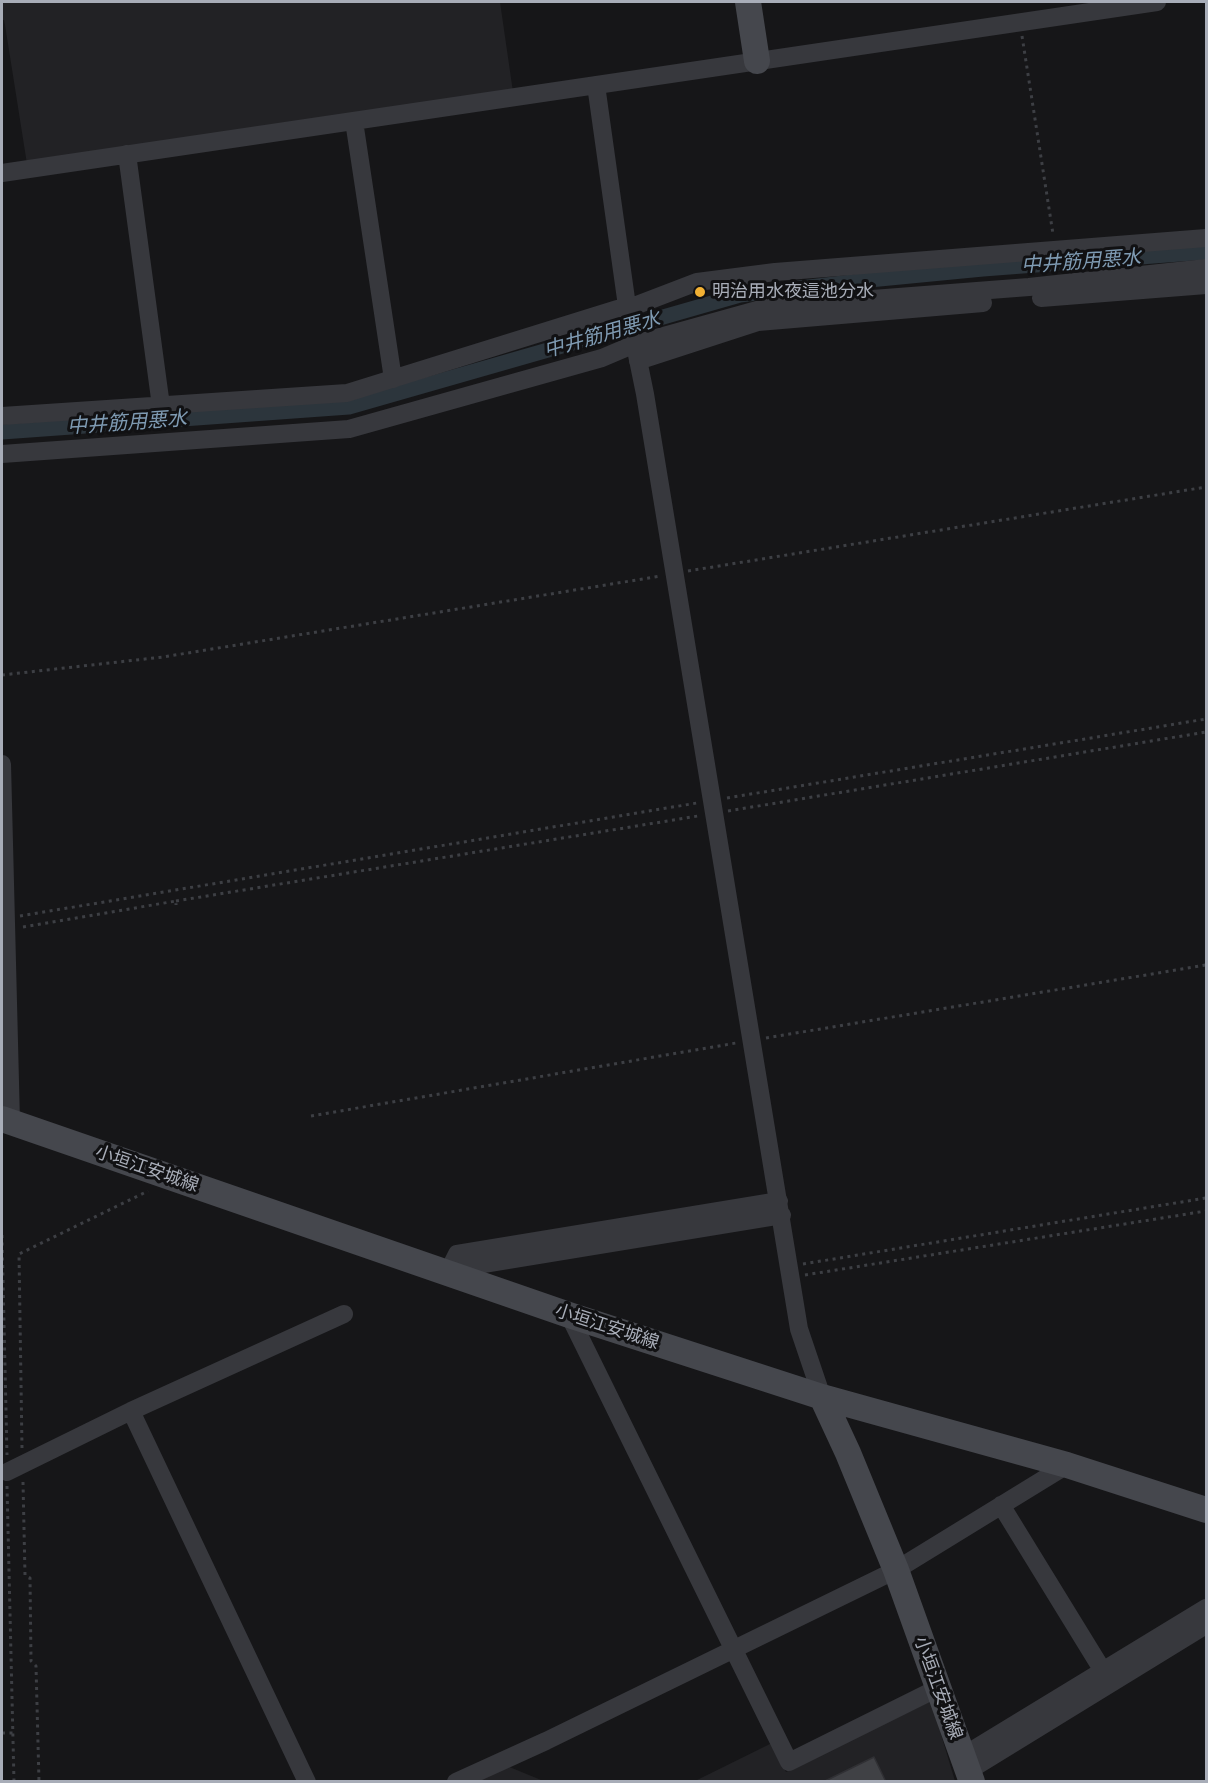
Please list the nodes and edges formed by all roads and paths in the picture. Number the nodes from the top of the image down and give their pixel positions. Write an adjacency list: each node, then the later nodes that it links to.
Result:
1 (748, 2): 4 (main road)
2 (1157, 2): 3 (street)
3 (1020, 22): 4 (street); 10 (path)
4 (757, 61): 5 (street)
5 (596, 85): 6 (street); 13 (street)
6 (359, 120): 7 (street); 15 (street)
7 (128, 154): 8 (street); 16 (street)
8 (2, 174)
9 (1206, 238): 10 (street)
10 (1055, 251): 13 (street)
11 (1206, 268): 14 (street)
12 (1206, 285): 14 (street)
13 (628, 312): 14 (street); 15 (street)
14 (636, 348): 18 (street); 20 (street)
15 (393, 379): 16 (street)
16 (160, 406): 17 (street)
17 (2, 416)
18 (2, 454)
19 (1206, 487): 20 (path)
20 (675, 573): 21 (path); 25 (street)
21 (2, 675)
22 (1206, 719): 25 (path)
23 (1206, 732): 25 (path)
24 (2, 764): 26 (street)
25 (713, 807): 26 (path); 26 (path); 29 (street)
26 (5, 922): 27 (street)
27 (6, 1121): 32 (main road, 小垣江安城線)
28 (1206, 1198): 33 (path)
29 (780, 1208): 32 (street); 33 (street)
30 (1206, 1211): 33 (path)
31 (2, 1235): 39 (path)
32 (448, 1272): 35 (main road, 小垣江安城線)
33 (790, 1272): 36 (street)
34 (344, 1314): 37 (street)
35 (569, 1315): 36 (main road, 小垣江安城線); 45 (street)
36 (822, 1397): 38 (main road); 42 (main road, 小垣江安城線)
37 (131, 1411): 39 (street); 52 (street)
38 (1067, 1465): 40 (street); 41 (main road)
39 (8, 1472): 49 (path)
40 (1001, 1505): 42 (street); 46 (street)
41 (1206, 1510)
42 (896, 1570): 45 (street); 47 (main road, 小垣江安城線)
43 (1206, 1608): 46 (street)
44 (1206, 1625): 50 (street)
45 (732, 1649): 47 (street); 53 (street)
46 (1103, 1671): 50 (street)
47 (938, 1688): 50 (main road, 小垣江安城線)
48 (2, 1733): 49 (path)
49 (13, 1733): 51 (path)
50 (967, 1770)
51 (14, 1782)
52 (307, 1782)
53 (456, 1782)

